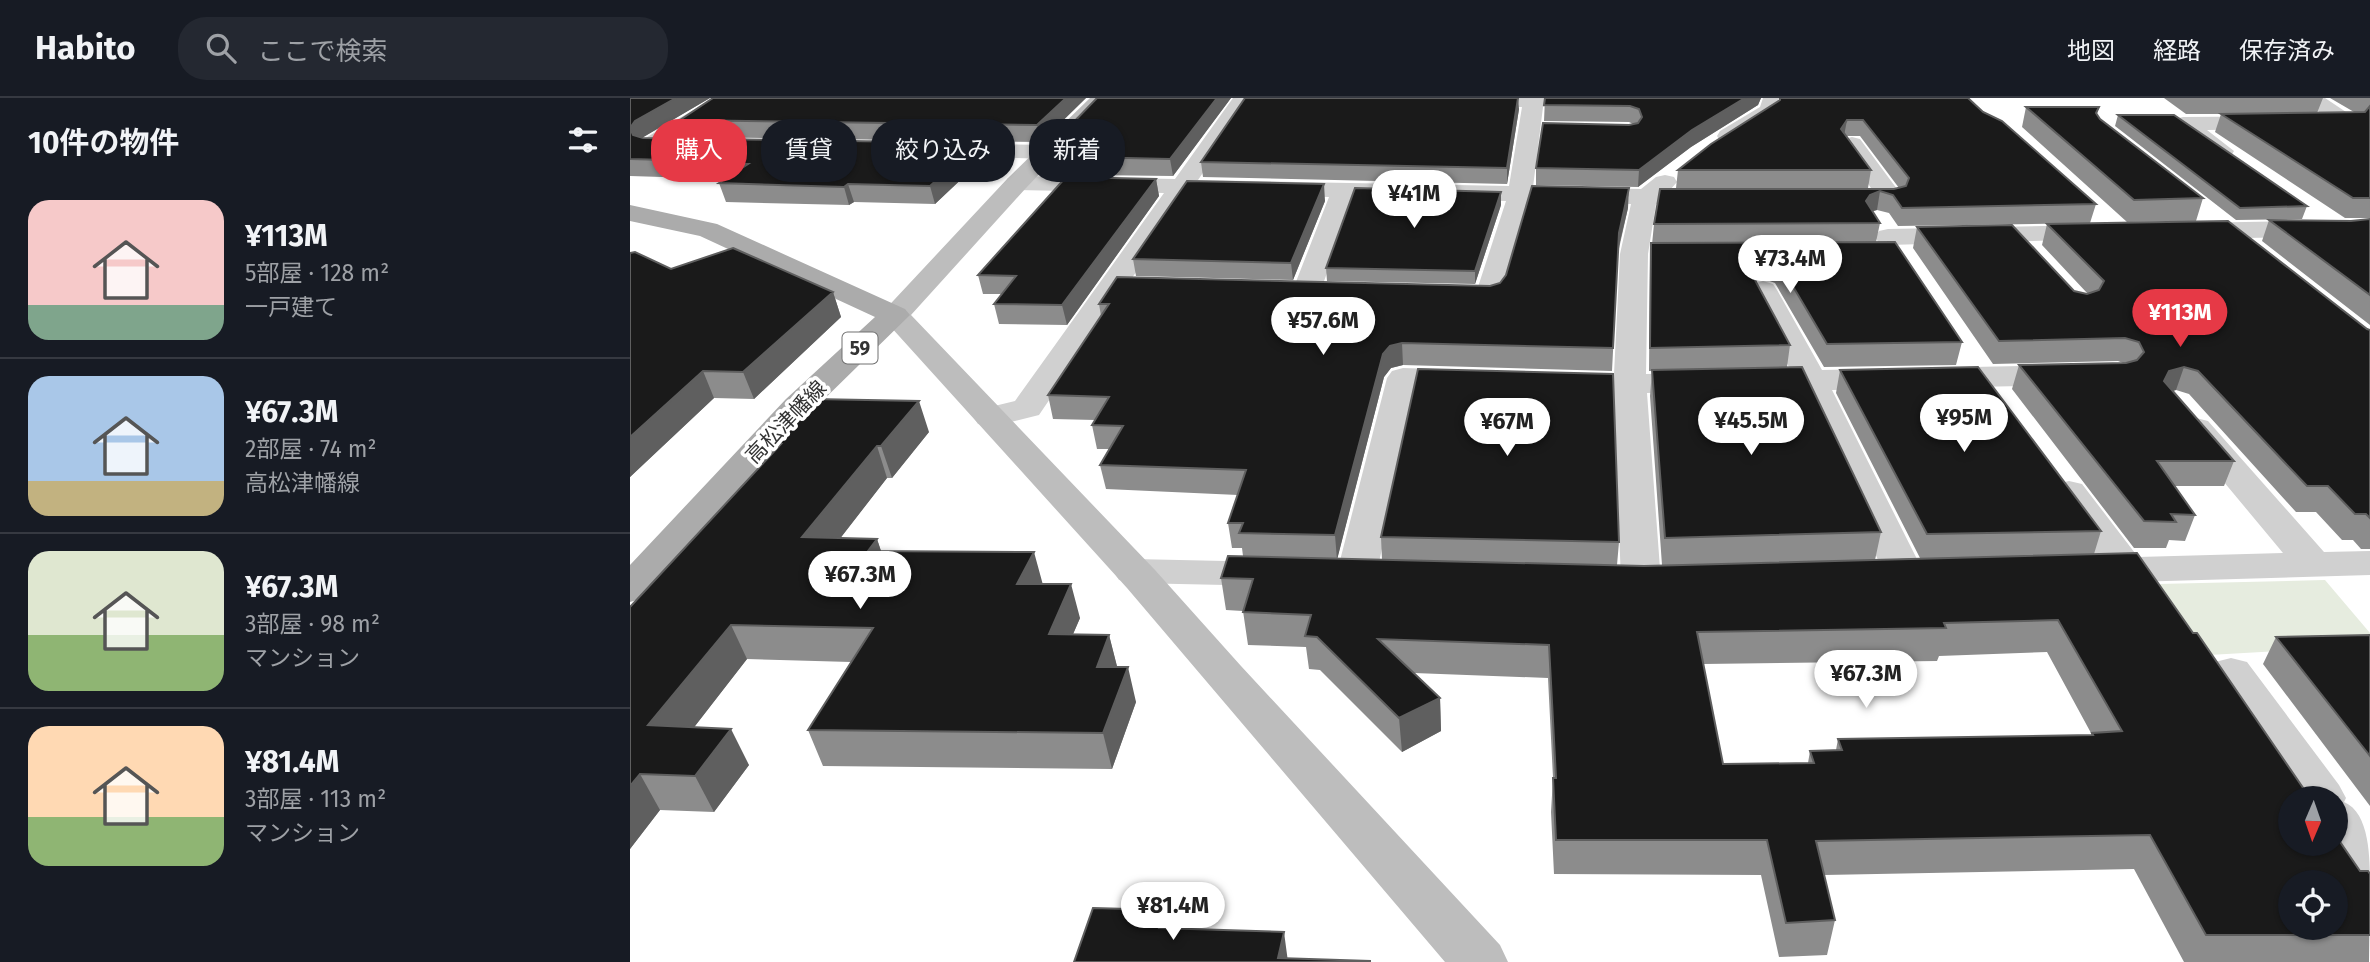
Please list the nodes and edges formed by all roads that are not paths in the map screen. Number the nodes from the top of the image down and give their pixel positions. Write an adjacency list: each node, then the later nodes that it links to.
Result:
1 (729, 98): 9 (street)
2 (1102, 98): 10 (street)
3 (1773, 98): 22 (street)
4 (2310, 98): 16 (street)
5 (1534, 99): 7 (street); 8 (street); 11 (street)
6 (1325, 100): 19 (street)
7 (1450, 100)
8 (1626, 103)
9 (694, 119)
10 (1081, 119)
11 (1529, 130): 12 (street); 21 (street)
12 (1554, 131)
13 (651, 145): 15 (street)
14 (1887, 157): 25 (street)
15 (630, 158)
16 (2239, 161)
17 (1029, 171): 18 (street)
18 (1017, 183): 19 (street); 41 (street)
19 (1179, 186): 20 (street); 51 (street)
20 (1344, 191): 21 (street); 39 (street)
21 (1520, 195): 22 (street); 40 (street)
22 (1645, 198): 23 (street); 48 (street)
23 (1727, 198)
24 (1823, 198): 25 (street)
25 (1864, 198): 34 (street)
26 (2196, 206): 32 (street)
27 (2305, 206): 30 (street)
28 (630, 213): 41 (main road, 59)
29 (2099, 214): 34 (street)
30 (2338, 228): 31 (street); 32 (street); 35 (street)
31 (2370, 228)
32 (2227, 230): 33 (street); 36 (street)
33 (2160, 232)
34 (2014, 234): 37 (street)
35 (2370, 250)
36 (2258, 255)
37 (2042, 265)
38 (1763, 290): 45 (street)
39 (1371, 293)
40 (1424, 295)
41 (895, 315): 51 (street); 66 (main road, 高松津幡線 / 59)
42 (1961, 344): 44 (street)
43 (2104, 374): 44 (street)
44 (1984, 378): 45 (street); 50 (street)
45 (1811, 379): 48 (street); 59 (street)
46 (1496, 381): 60 (street)
47 (1536, 382): 48 (street)
48 (1630, 384): 65 (street)
49 (2175, 404): 54 (street)
50 (2008, 410)
51 (989, 417): 56 (street)
52 (2048, 463): 55 (street)
53 (2370, 563): 54 (street)
54 (2314, 565): 55 (street)
55 (2127, 570): 57 (street)
56 (1133, 571): 60 (street); 71 (street)
57 (2057, 572)
58 (1947, 574): 59 (street)
59 (1905, 575): 61 (street)
60 (1356, 576): 62 (street)
61 (1863, 576)
62 (1396, 577)
63 (1600, 581): 65 (street)
64 (1683, 581): 65 (street)
65 (1641, 582)
66 (630, 589)
67 (2231, 673): 68 (street)
68 (2312, 786)
69 (2348, 837): 70 (street)
70 (2370, 867)
71 (1480, 962)

